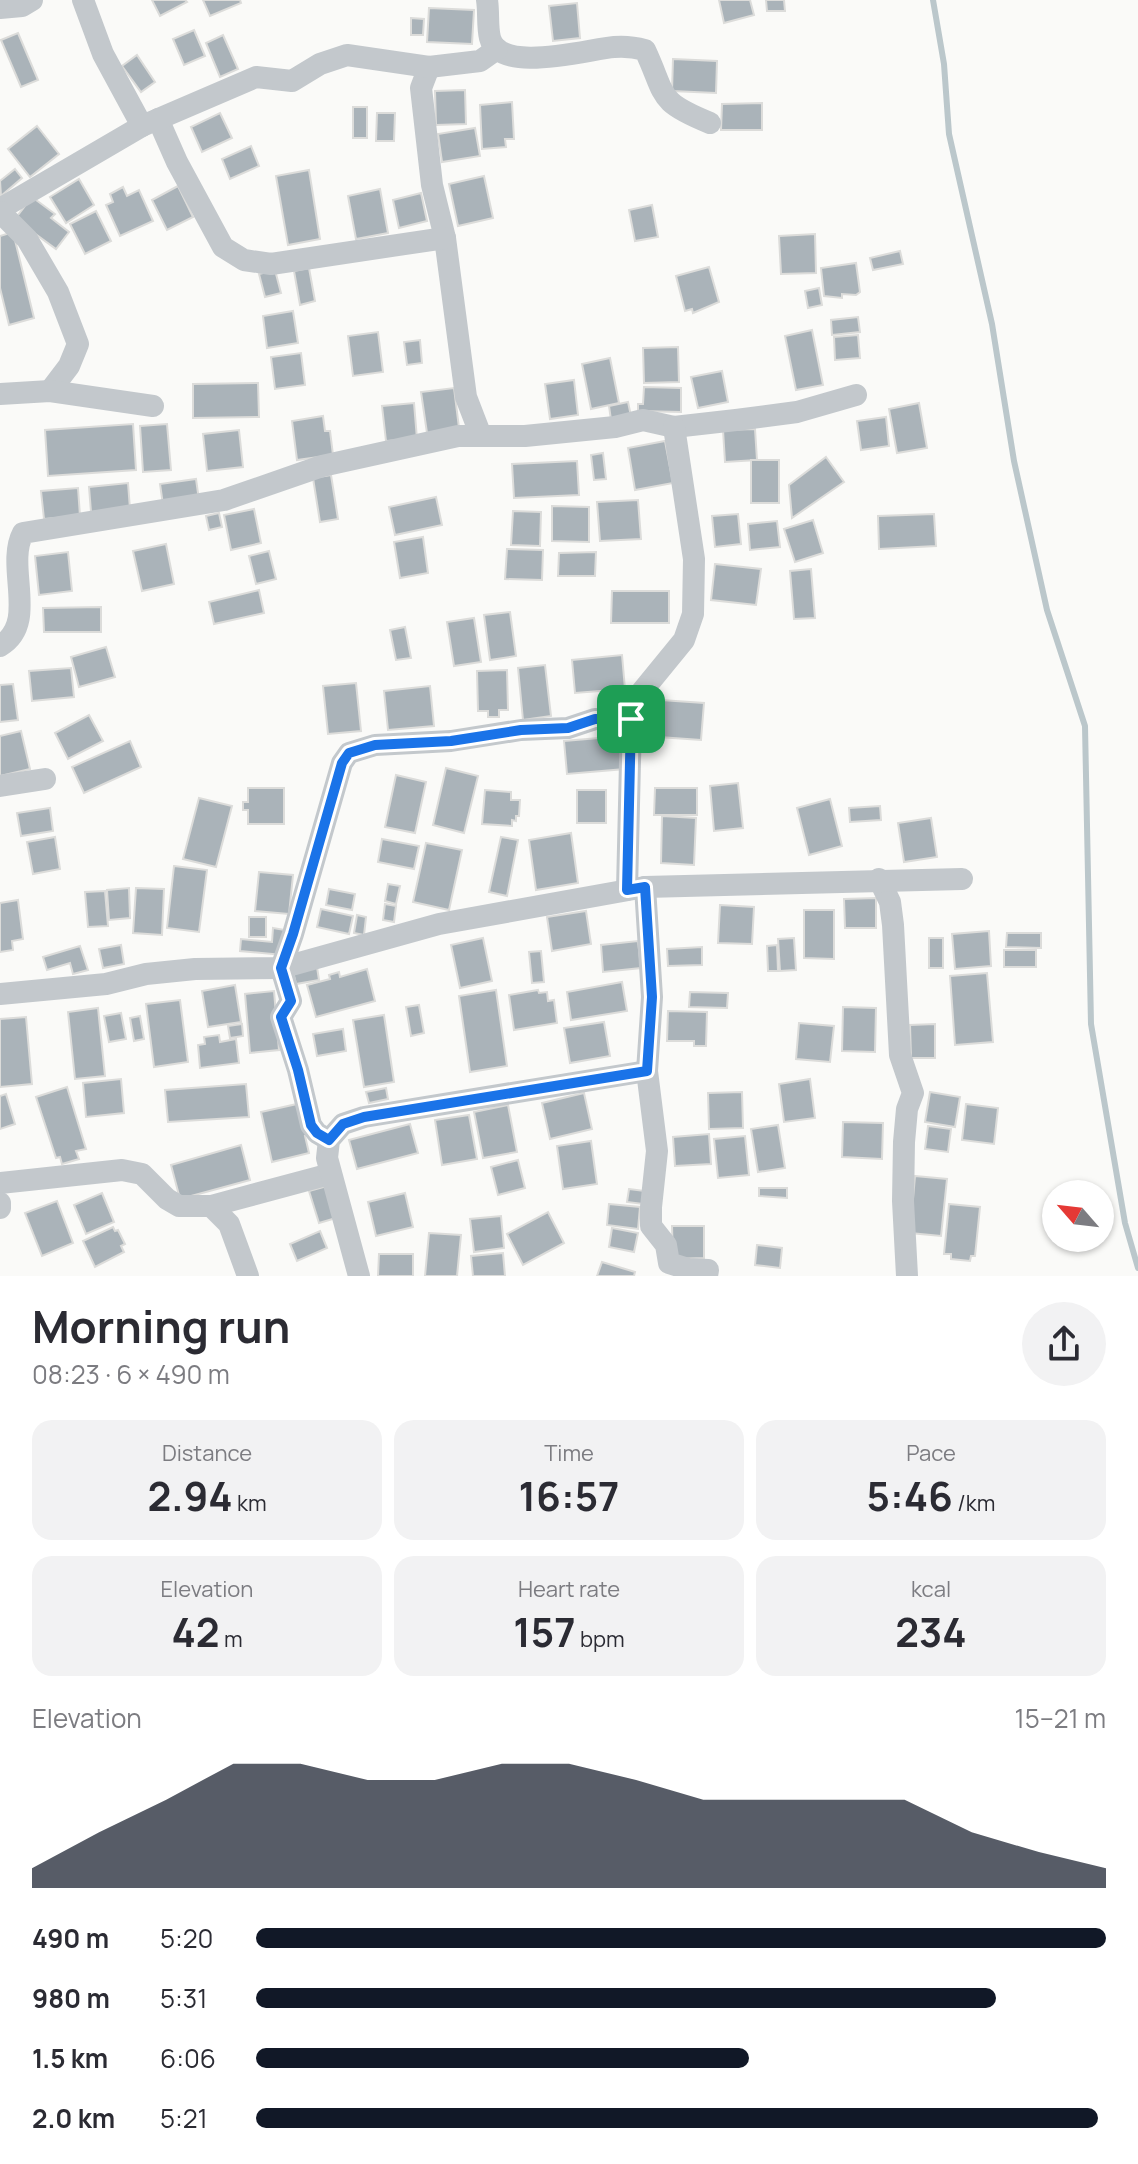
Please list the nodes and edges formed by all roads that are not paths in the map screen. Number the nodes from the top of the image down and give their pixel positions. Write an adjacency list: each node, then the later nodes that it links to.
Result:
1 (32, 0): 4 (street)
2 (83, 0): 7 (street)
3 (487, 0): 5 (street)
4 (0, 8)
5 (497, 49): 6 (street); 8 (street)
6 (429, 67): 7 (street); 10 (street)
7 (150, 123): 9 (street); 10 (street)
8 (710, 123)
9 (0, 211): 11 (street)
10 (445, 238): 16 (street)
11 (50, 391): 12 (street); 14 (street)
12 (0, 394)
13 (856, 395): 15 (street)
14 (153, 406)
15 (674, 427): 16 (street); 18 (street)
16 (481, 436): 17 (street)
17 (0, 646)
18 (631, 719): 23 (street); 24 (street)
19 (45, 779): 20 (street)
20 (0, 786)
21 (879, 879): 22 (street); 23 (street); 34 (street)
22 (962, 879)
23 (636, 888): 24 (street); 26 (street)
24 (281, 968): 25 (street); 27 (street)
25 (0, 994)
26 (647, 1071): 27 (street); 33 (street)
27 (329, 1140): 28 (street)
28 (330, 1174): 30 (street); 32 (street)
29 (0, 1183): 30 (street)
30 (211, 1206): 31 (street)
31 (248, 1276)
32 (359, 1276)
33 (707, 1276)
34 (907, 1276)

